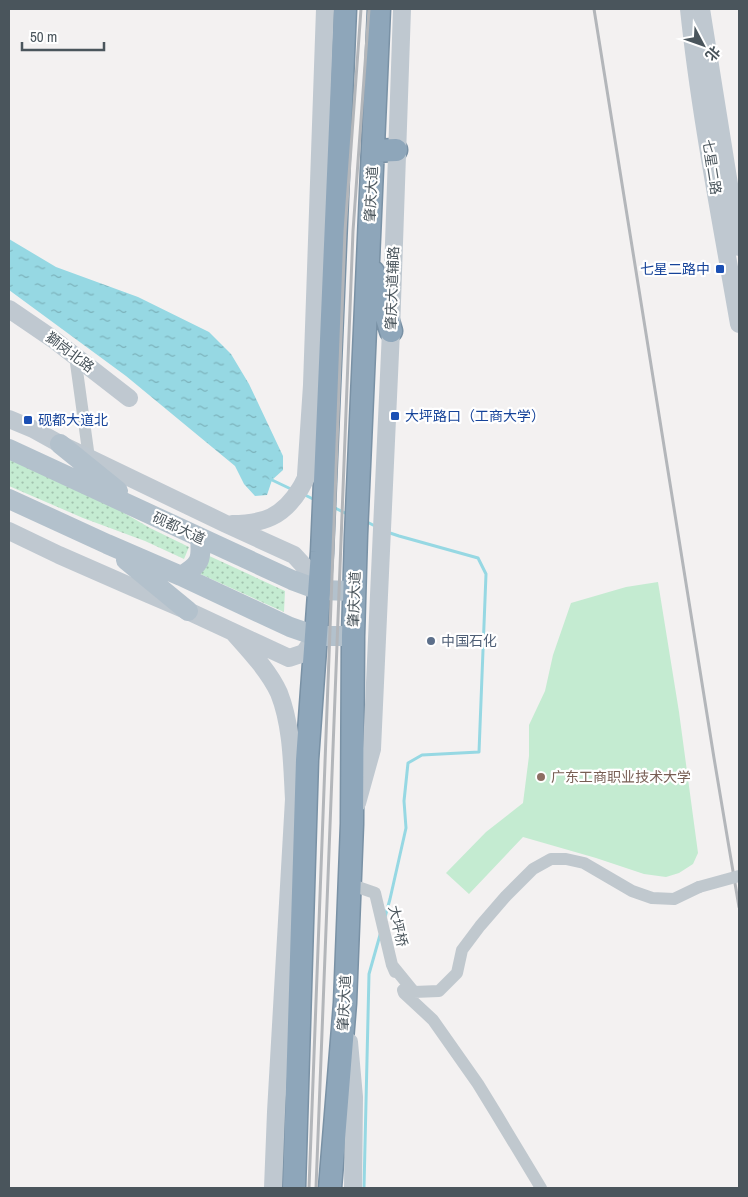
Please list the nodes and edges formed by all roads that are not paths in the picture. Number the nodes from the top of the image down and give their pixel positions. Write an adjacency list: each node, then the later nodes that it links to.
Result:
1 (325, 9): 15 (street)
2 (345, 9): 18 (highway)
3 (379, 9): 8 (highway, 肇庆大道)
4 (402, 9): 7 (street, 肇庆大道辅路)
5 (689, 9): 12 (street, 七星二路)
6 (701, 9): 9 (street, 七星二路)
7 (396, 150): 8 (highway); 13 (street, 肇庆大道辅路)
8 (373, 151): 10 (highway, 肇庆大道)
9 (739, 247)
10 (368, 255): 13 (highway); 31 (highway, 肇庆大道)
11 (9, 308): 14 (street, 獅岗北路)
12 (739, 324)
13 (391, 331): 38 (street, 肇庆大道辅路)
14 (75, 356): 16 (street, 獅岗北路); 21 (street)
15 (312, 385): 18 (street); 22 (street)
16 (129, 398)
17 (9, 419): 19 (street)
18 (327, 440): 22 (highway)
19 (60, 444): 21 (street); 24 (main road)
20 (9, 449): 24 (main road, 砚都大道)
21 (89, 458): 25 (street)
22 (316, 479): 25 (street); 30 (highway)
23 (9, 498): 28 (main road)
24 (140, 510): 27 (main road, 砚都大道)
25 (226, 524): 30 (street)
26 (9, 531): 32 (street)
27 (200, 538): 29 (main road); 30 (main road, 砚都大道)
28 (107, 544): 29 (main road); 32 (main road)
29 (181, 576): 34 (main road)
30 (319, 590): 31 (main road, 砚都大道); 34 (highway)
31 (354, 591): 35 (highway, 肇庆大道)
32 (188, 611): 33 (street)
33 (233, 632): 34 (street); 37 (street)
34 (316, 636): 35 (main road); 36 (highway)
35 (353, 636): 38 (highway, 肇庆大道)
36 (307, 760): 37 (street); 39 (highway)
37 (294, 799): 39 (street); 44 (street)
38 (352, 824): 41 (highway, 肇庆大道)
39 (305, 843): 45 (highway)
40 (739, 876): 42 (street, bridge)
41 (349, 884): 42 (street, 大坪桥); 43 (highway, 肇庆大道)
42 (392, 966): 48 (street, 大坪桥)
43 (345, 1003): 46 (highway, 肇庆大道); 47 (street)
44 (273, 1188)
45 (294, 1188)
46 (330, 1188)
47 (353, 1188)
48 (541, 1188)

